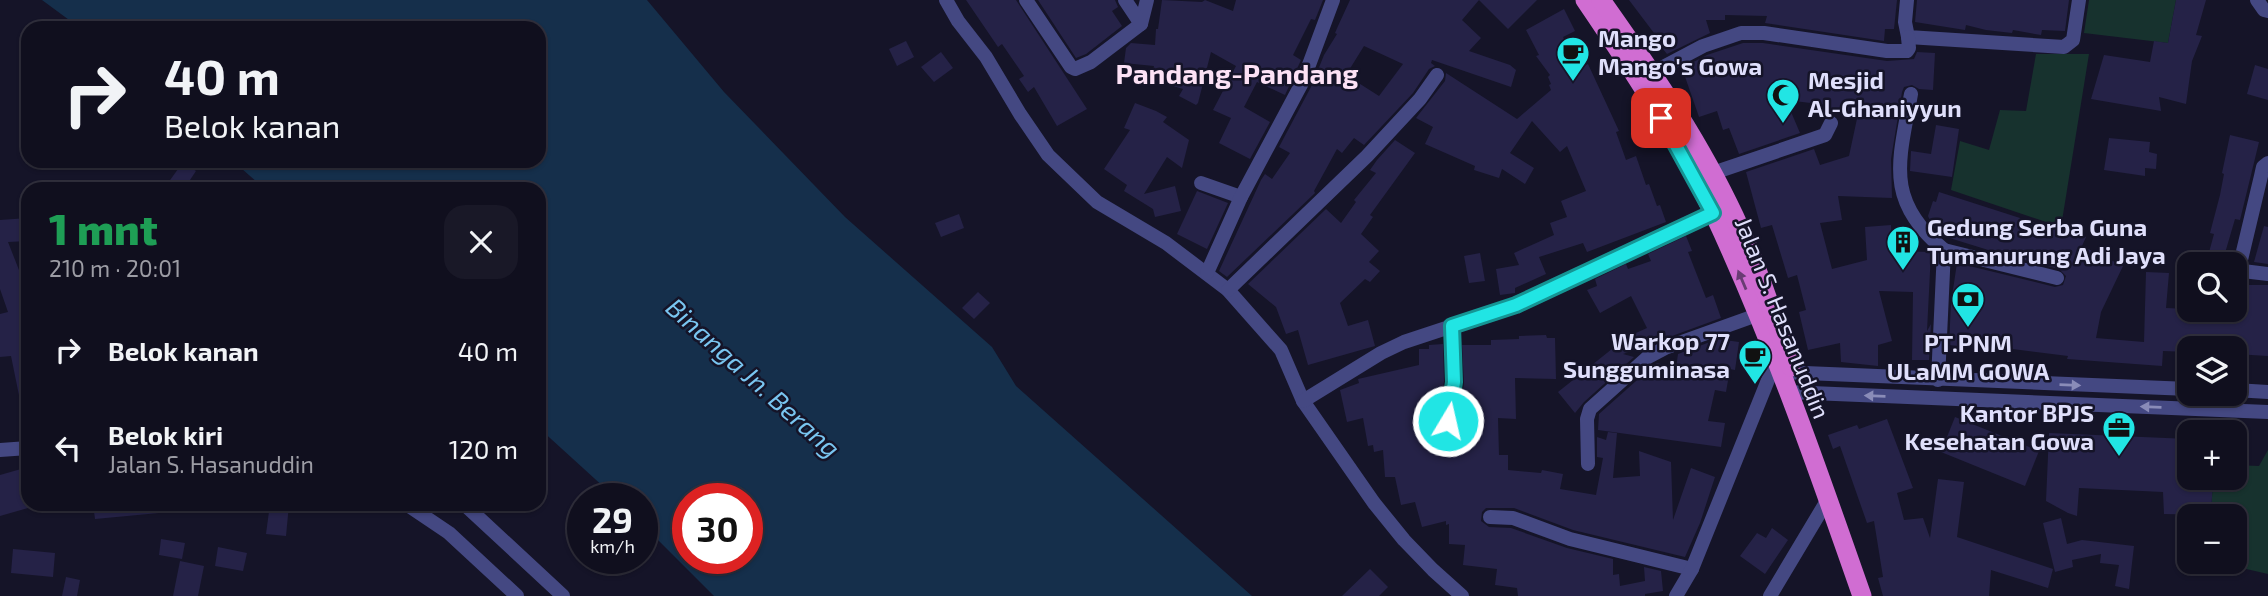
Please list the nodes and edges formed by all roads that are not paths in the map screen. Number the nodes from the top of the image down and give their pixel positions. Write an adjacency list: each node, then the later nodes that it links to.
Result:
1 (946, 0): 24 (street)
2 (1026, 0): 12 (street)
3 (1125, 0): 12 (street)
4 (1147, 0): 12 (street)
5 (1333, 0): 21 (street)
6 (1585, 0): 22 (highway, Jalan S. Hasanuddin)
7 (1601, 0): 14 (highway, Jalan S. Hasanuddin)
8 (1907, 0): 13 (street)
9 (2079, 0): 13 (street)
10 (2257, 0): 11 (street)
11 (2268, 11)
12 (1141, 24)
13 (1908, 37): 14 (street)
14 (1652, 73): 19 (highway, Jalan S. Hasanuddin)
15 (1437, 75): 27 (street)
16 (1911, 94): 23 (street)
17 (1831, 123): 19 (street)
18 (2268, 163): 25 (street)
19 (1713, 173): 30 (highway, Jalan S. Hasanuddin)
20 (1201, 183): 21 (street)
21 (1241, 197): 24 (street)
22 (1713, 213): 28 (highway, Jalan S. Hasanuddin, one-way to 22); 29 (street)
23 (1944, 250): 26 (street); 31 (street)
24 (1207, 273): 27 (street)
25 (2268, 274)
26 (2057, 278)
27 (1228, 290): 36 (street)
28 (1757, 315): 30 (highway, Jalan S. Hasanuddin); 41 (street)
29 (1452, 326): 36 (street); 38 (street)
30 (1784, 368): 31 (street); 35 (highway, Jalan S. Hasanuddin); 46 (street)
31 (1938, 380): 32 (street, one-way to 32)
32 (2177, 389)
33 (2247, 390): 34 (street)
34 (2268, 391)
35 (1794, 392): 37 (street, one-way to 35); 42 (highway, Jalan S. Hasanuddin); 53 (highway, Jalan S. Hasanuddin)
36 (1303, 401): 49 (street)
37 (2268, 412)
38 (1448, 421)
39 (21, 448): 40 (street)
40 (0, 450)
41 (1588, 464)
42 (1828, 499): 51 (street); 52 (highway, Jalan S. Hasanuddin)
43 (416, 511): 47 (street)
44 (472, 511): 48 (street)
45 (1490, 517): 46 (street)
46 (1692, 569): 50 (street)
47 (517, 596)
48 (563, 596)
49 (1462, 596)
50 (1676, 596)
51 (1770, 596)
52 (1862, 596)
53 (1871, 596)

